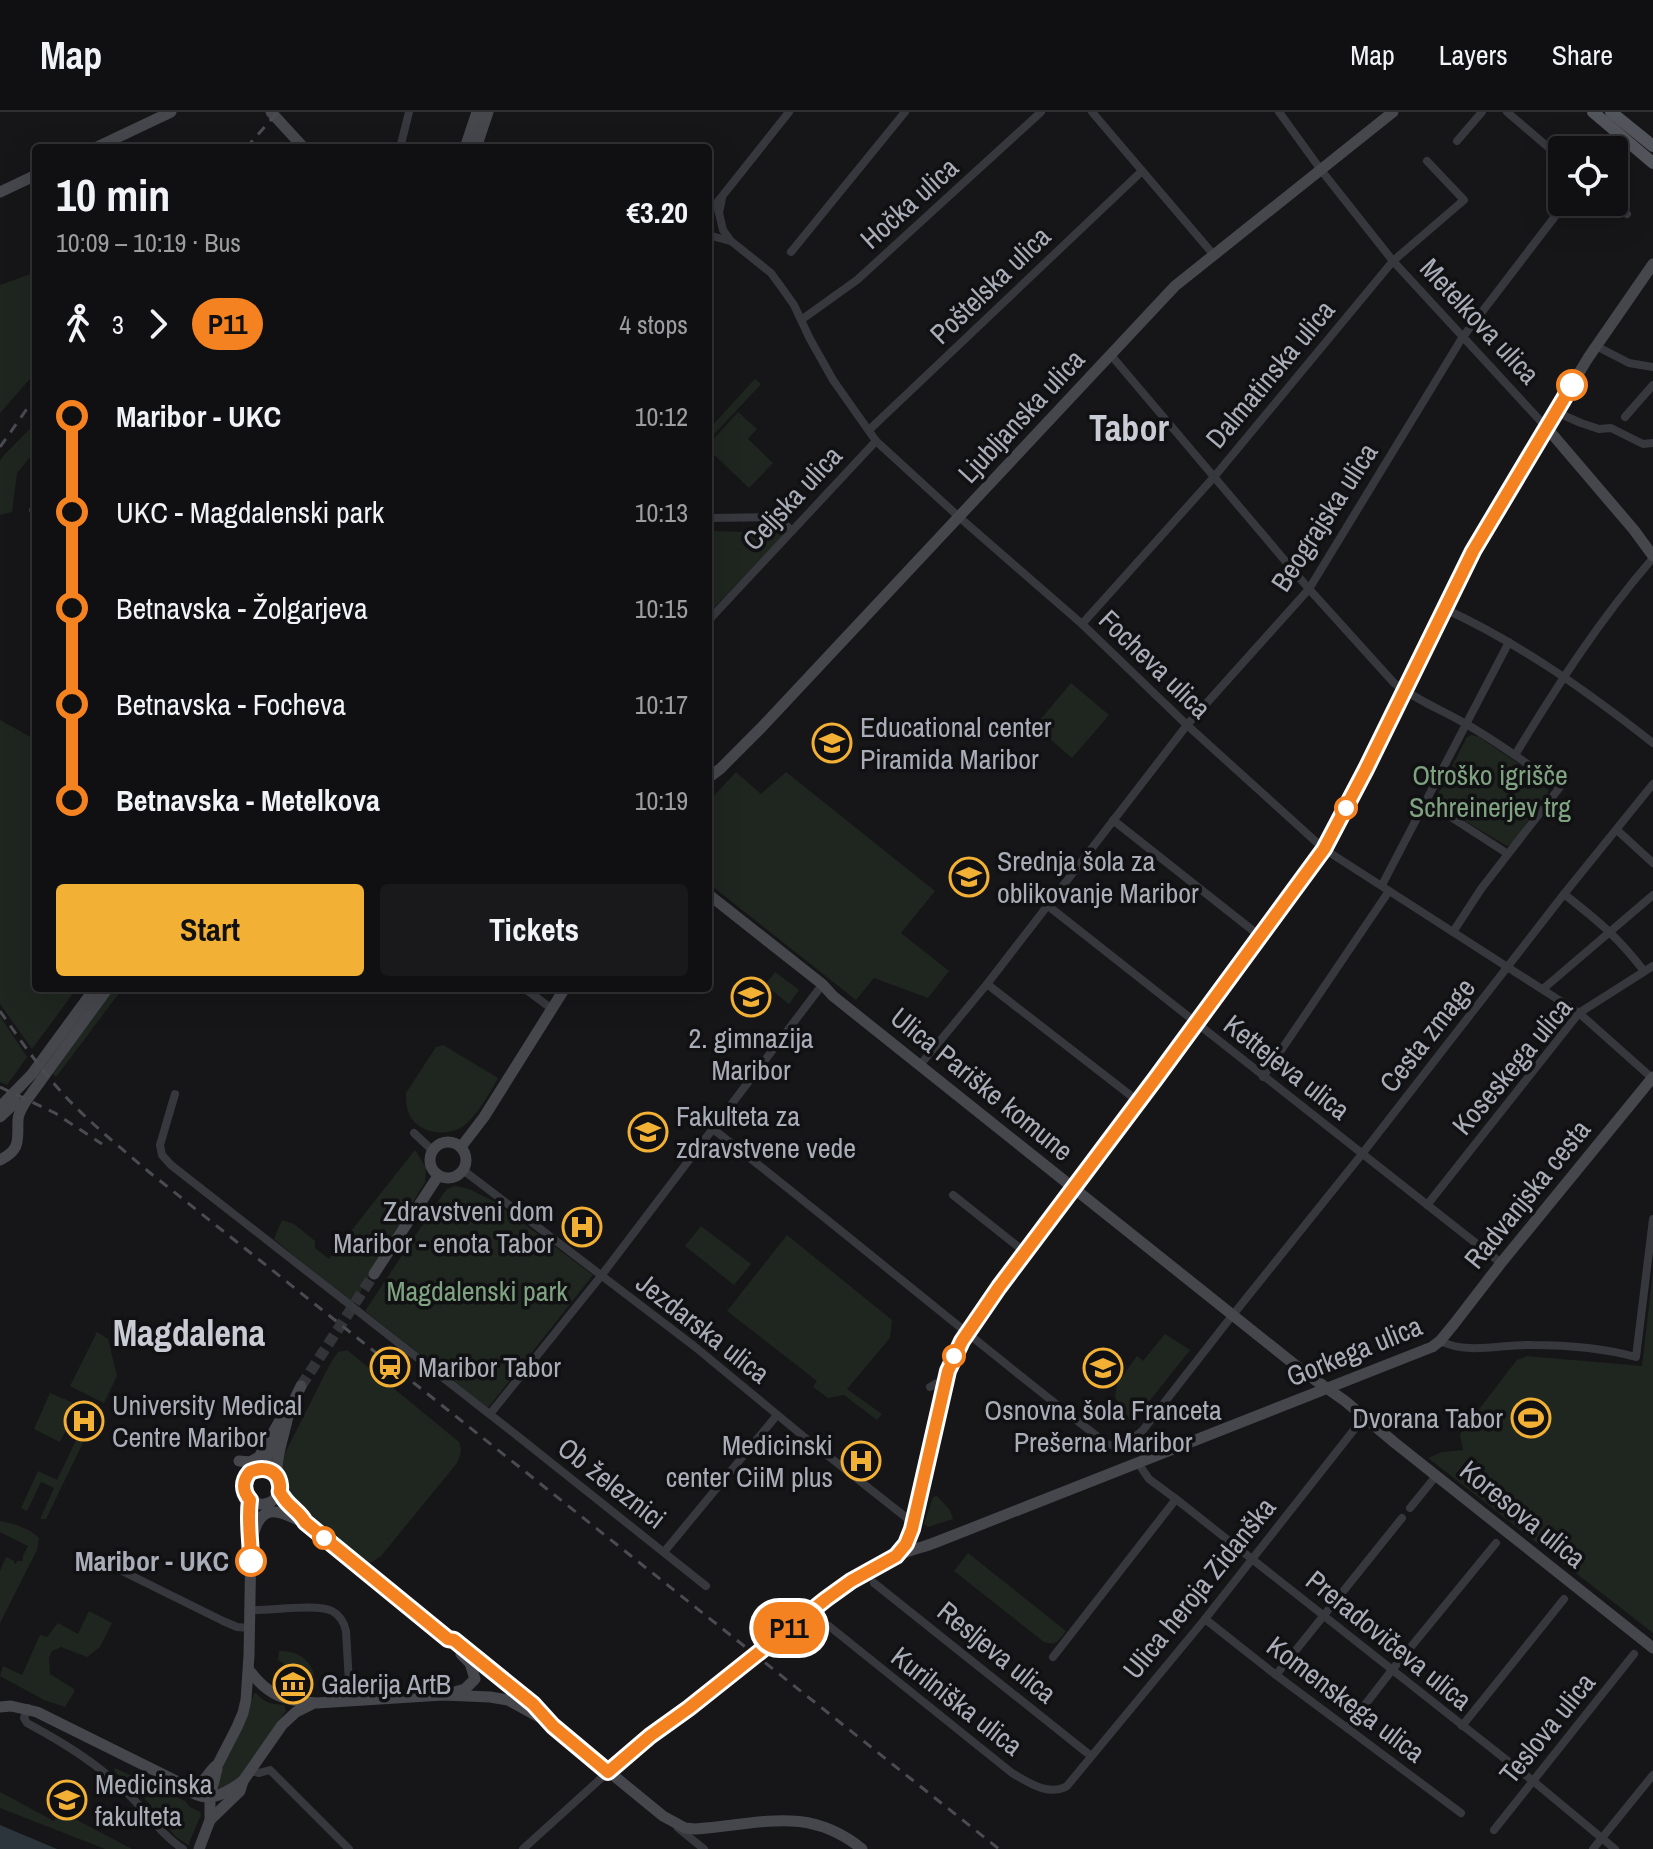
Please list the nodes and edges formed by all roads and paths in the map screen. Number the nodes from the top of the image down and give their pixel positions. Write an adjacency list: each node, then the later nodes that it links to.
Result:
1 (171, 112): 17 (street)
2 (271, 112): 18 (street)
3 (409, 112): 19 (street)
4 (477, 112): 20 (street)
5 (488, 112): 21 (street)
6 (789, 112): 30 (street)
7 (905, 112): 35 (street)
8 (1041, 112): 39 (street, Hočka ulica)
9 (1092, 112): 27 (street)
10 (1279, 112): 26 (street, Metelkova ulica)
11 (1393, 112): 26 (street, Ljubljanska ulica)
12 (1482, 112): 16 (street)
13 (1507, 112): 23 (street)
14 (1593, 112): 25 (main road)
15 (1611, 112): 22 (main road)
16 (1457, 141)
17 (103, 144)
18 (300, 144)
19 (401, 144)
20 (466, 144)
21 (477, 144)
22 (1653, 146)
23 (1548, 147)
24 (1427, 161): 37 (street, Dalmatinska ulica)
25 (1653, 163)
26 (1321, 170): 36 (street, Ljubljanska ulica); 37 (street, Metelkova ulica)
27 (1142, 171): 36 (street); 48 (street, Poštelska ulica)
28 (32, 177): 29 (street)
29 (0, 192)
30 (722, 198): 31 (street); 34 (street)
31 (712, 209)
32 (1555, 216): 40 (street, Beograjska ulica)
33 (712, 236): 34 (street)
34 (731, 241): 39 (street, Focheva ulica)
35 (791, 252)
36 (1213, 254): 42 (street, Ljubljanska ulica)
37 (1393, 261): 40 (street, Metelkova ulica); 51 (street, Dalmatinska ulica)
38 (1653, 264): 41 (street)
39 (801, 320): 48 (street, Focheva ulica)
40 (1462, 338): 47 (street, Metelkova ulica); 56 (street, Beograjska ulica)
41 (1596, 346): 43 (street); 45 (street)
42 (1110, 354): 51 (street); 52 (street, Ljubljanska ulica)
43 (1653, 367)
44 (1653, 385): 46 (street)
45 (1556, 412): 47 (street); 50 (street)
46 (1625, 417)
47 (1547, 428): 55 (street, Metelkova ulica); 57 (street)
48 (869, 430): 49 (street, Focheva ulica)
49 (876, 441): 52 (street, Focheva ulica); 54 (street, Celjska ulica)
50 (1653, 443)
51 (1214, 477): 56 (street); 59 (street, Dalmatinska ulica)
52 (959, 517): 59 (street, Focheva ulica); 67 (street, Ljubljanska ulica)
53 (712, 518): 54 (street)
54 (792, 531): 58 (street, Celjska ulica)
55 (1653, 557): 61 (street)
56 (1309, 589): 62 (street); 64 (street, Beograjska ulica)
57 (1445, 609): 60 (street); 62 (street)
58 (712, 617)
59 (1082, 624): 64 (street, Focheva ulica)
60 (1509, 642): 61 (street); 63 (street)
61 (1563, 676): 65 (street); 66 (street)
62 (1405, 691): 63 (street); 74 (street)
63 (1467, 724): 66 (street); 71 (street)
64 (1187, 725): 72 (street, Beograjska ulica); 74 (street, Focheva ulica)
65 (1653, 743)
66 (1515, 755): 75 (street)
67 (720, 769): 68 (street, Ljubljanska ulica); 69 (street)
68 (712, 775)
69 (712, 781)
70 (1653, 784): 73 (street, Cesta zmage)
71 (1426, 801): 75 (street); 77 (street)
72 (1113, 820): 81 (street, Beograjska ulica); 85 (street)
73 (1617, 830): 76 (street); 78 (street, Cesta zmage)
74 (1324, 849): 77 (street, Focheva ulica); 85 (street)
75 (1508, 854): 84 (street)
76 (1653, 863)
77 (1386, 888): 84 (street, Focheva ulica); 101 (street)
78 (1564, 894): 83 (street); 86 (street, Cesta zmage)
79 (1653, 895): 83 (street)
80 (712, 897): 95 (street, Ulica Pariške komune)
81 (1047, 905): 88 (street, Beograjska ulica); 98 (street, Kettejeva ulica)
82 (712, 906): 89 (street, Ulica Pariške komune)
83 (1610, 931): 87 (street, Koseskega ulica); 90 (street)
84 (1453, 932): 86 (street, Focheva ulica)
85 (1261, 937): 98 (street)
86 (1508, 967): 90 (street, Focheva ulica); 111 (street, Cesta zmage)
87 (1649, 969): 97 (street, Koseskega ulica)
88 (987, 984): 99 (street, Beograjska ulica); 104 (street)
89 (819, 989): 95 (street, Ulica Pariške komune); 107 (street)
90 (1543, 989): 97 (street, Focheva ulica)
91 (92, 992): 100 (street)
92 (105, 992): 100 (street)
93 (529, 992): 96 (street)
94 (563, 992): 96 (street)
95 (833, 996): 99 (street, Ulica Pariške komune)
96 (552, 1009): 109 (street)
97 (1579, 1013): 102 (street, Focheva ulica); 118 (street, Koseskega ulica)
98 (1196, 1024): 101 (street, Kettejeva ulica); 104 (street)
99 (920, 1065): 116 (street, Ulica Pariške komune)
100 (38, 1075): 105 (street); 106 (street); 113 (street)
101 (1263, 1077): 111 (street, Kettejeva ulica)
102 (1652, 1078): 121 (street, Radvanjska cesta)
103 (175, 1094): 132 (street, Ob železnici)
104 (1139, 1102): 116 (street)
105 (2, 1112): 106 (street)
106 (17, 1121): 112 (street)
107 (713, 1129): 123 (street); 125 (street)
108 (414, 1133): 110 (street)
109 (461, 1147): 110 (street); 114 (street)
110 (432, 1150): 115 (street)
111 (1362, 1154): 118 (street, Kettejeva ulica); 124 (street, Cesta zmage)
112 (0, 1160)
113 (0, 1167)
114 (463, 1170): 115 (street); 123 (street, Jezdarska ulica)
115 (438, 1176): 122 (street)
116 (1074, 1188): 120 (street); 124 (street, Ulica Pariške komune)
117 (953, 1195): 120 (street)
118 (1427, 1205): 121 (street, Kettejeva ulica)
119 (1653, 1219): 126 (street, Gorkega ulica)
120 (1026, 1253): 125 (street)
121 (1501, 1263): 126 (street, Radvanjska cesta)
122 (374, 1274)
123 (601, 1276): 132 (street); 133 (street, Jezdarska ulica)
124 (1233, 1314): 125 (street, Cesta zmage); 130 (street, Ulica Pariške komune)
125 (966, 1334): 127 (street)
126 (1440, 1341): 130 (street, Gorkega ulica)
127 (945, 1385): 129 (street); 146 (street)
128 (301, 1386): 131 (street)
129 (930, 1387)
130 (1327, 1387): 134 (street, Koresova ulica); 136 (street, Gorkega ulica)
131 (289, 1411): 135 (street); 137 (street); 138 (street)
132 (490, 1414): 149 (street, Ob železnici)
133 (777, 1415): 146 (street, Jezdarska ulica); 149 (street)
134 (1364, 1417): 139 (street, Koresova ulica); 151 (street, Ulica heroja Zidanška)
135 (239, 1461)
136 (1138, 1463): 141 (street, Preradovičeva ulica); 150 (street, Gorkega ulica)
137 (258, 1468): 138 (street); 142 (street)
138 (277, 1476): 140 (street)
139 (1436, 1476): 143 (street); 162 (street, Koresova ulica)
140 (280, 1491): 142 (street); 145 (street)
141 (1176, 1499): 151 (street, Preradovičeva ulica); 164 (street)
142 (250, 1500): 147 (street)
143 (1410, 1508)
144 (1402, 1518): 157 (street)
145 (305, 1522): 147 (street); 161 (street)
146 (913, 1523): 150 (street)
147 (251, 1542): 156 (street)
148 (1496, 1543): 166 (street)
149 (664, 1552): 154 (street, Ob železnici)
150 (896, 1556): 179 (street)
151 (1251, 1559): 157 (street, Preradovičeva ulica); 158 (street, Ulica heroja Zidanška)
152 (118, 1569): 160 (street)
153 (874, 1583): 176 (street, Resljeva ulica)
154 (706, 1586)
155 (1564, 1599): 174 (street)
156 (250, 1610): 160 (street); 169 (street)
157 (1324, 1615): 166 (street, Preradovičeva ulica); 167 (street)
158 (1205, 1619): 167 (street, Komenskega ulica); 176 (street, Ulica heroja Zidanška)
159 (829, 1626): 184 (street, Kurilniška ulica)
160 (249, 1628): 165 (street)
161 (448, 1639): 168 (street); 173 (street)
162 (1653, 1648)
163 (1634, 1654): 182 (street, Teslova ulica)
164 (1053, 1657)
165 (249, 1670): 170 (street); 177 (street)
166 (1392, 1670): 174 (street, Preradovičeva ulica); 175 (street)
167 (1276, 1675): 175 (street, Komenskega ulica)
168 (443, 1695): 169 (street); 173 (street)
169 (350, 1700): 170 (street)
170 (317, 1703): 178 (street)
171 (0, 1707): 172 (street)
172 (28, 1708): 183 (street); 191 (street)
173 (553, 1726): 179 (street)
174 (1462, 1726): 182 (street, Preradovičeva ulica)
175 (1347, 1728): 186 (street, Komenskega ulica)
176 (1091, 1756): 184 (street, Ulica heroja Zidanška)
177 (218, 1764): 183 (street); 185 (street)
178 (251, 1771): 181 (street); 193 (street)
179 (608, 1772): 188 (street); 194 (street)
180 (1653, 1775): 190 (street)
181 (243, 1781): 185 (street); 187 (street)
182 (1533, 1781): 189 (street, Teslova ulica); 190 (street, Preradovičeva ulica)
183 (180, 1783): 185 (street)
184 (1067, 1786)
185 (210, 1797): 187 (street)
186 (1461, 1813)
187 (210, 1820): 192 (street)
188 (671, 1822): 195 (street); 196 (street)
189 (1494, 1830)
190 (1601, 1839): 197 (street); 198 (street, Preradovičeva ulica)
191 (183, 1849)
192 (199, 1849)
193 (349, 1849)
194 (523, 1849)
195 (704, 1849)
196 (862, 1849)
197 (1593, 1849)
198 (1615, 1849)

